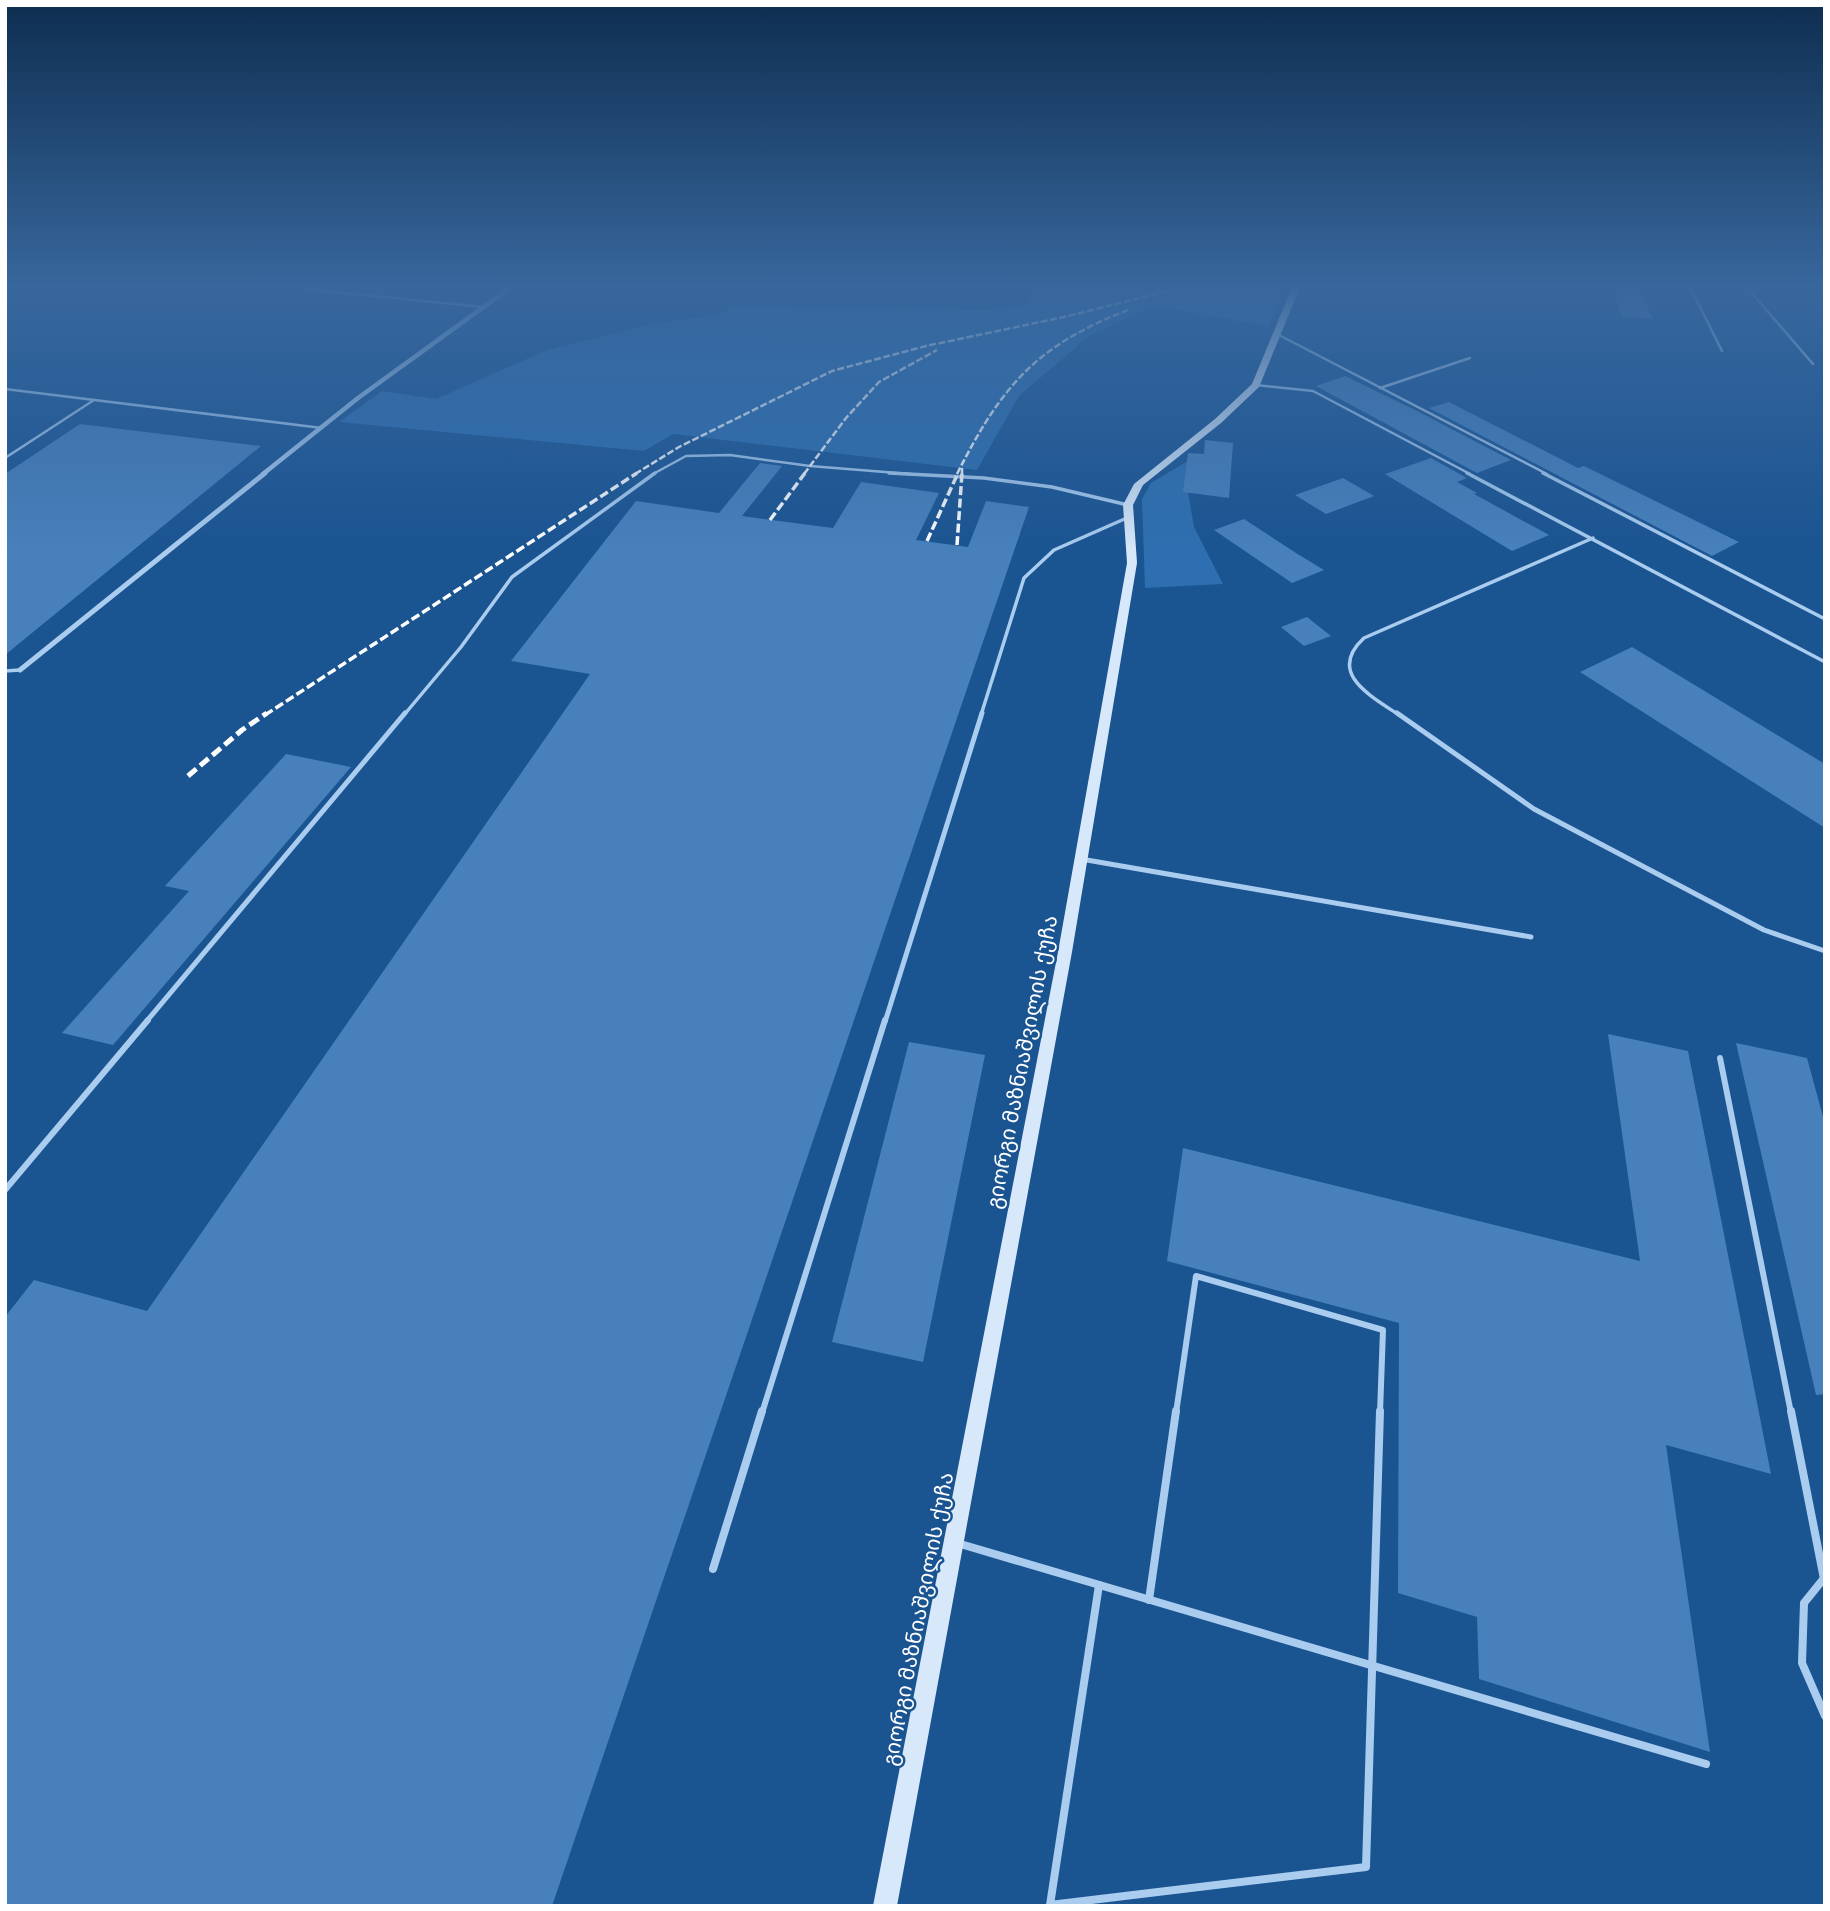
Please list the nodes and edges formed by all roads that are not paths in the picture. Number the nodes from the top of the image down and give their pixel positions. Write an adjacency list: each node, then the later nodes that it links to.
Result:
1 (393, 374): 9 (street)
2 (1260, 374): 5 (street)
3 (1354, 374): 6 (lane)
4 (1421, 374): 6 (lane)
5 (1256, 385): 11 (street); 12 (lane)
6 (1380, 388): 13 (lane)
7 (5, 389): 8 (lane)
8 (94, 400): 9 (lane); 10 (lane)
9 (321, 428): 15 (street)
10 (5, 458)
11 (1129, 511): 17 (street, გიორგი მაზნიაშვილის ქუჩა); 21 (lane); 23 (lane)
12 (1593, 538): 14 (lane); 19 (lane)
13 (1825, 619)
14 (1825, 662)
15 (20, 670): 16 (lane)
16 (5, 671)
17 (1081, 859): 18 (lane); 22 (street, გიორგი მაზნიაშვილის ქუჩა)
18 (1531, 937)
19 (1825, 951)
20 (1720, 1058): 24 (lane)
21 (5, 1190)
22 (954, 1542): 25 (lane); 30 (street, გიორგი მაზნიაშვილის ქუჩა)
23 (713, 1569)
24 (1824, 1578): 28 (lane)
25 (1099, 1585): 26 (lane); 27 (lane)
26 (1149, 1600): 27 (lane); 27 (lane)
27 (1372, 1665): 29 (lane)
28 (1825, 1716)
29 (1706, 1764)
30 (885, 1906)

